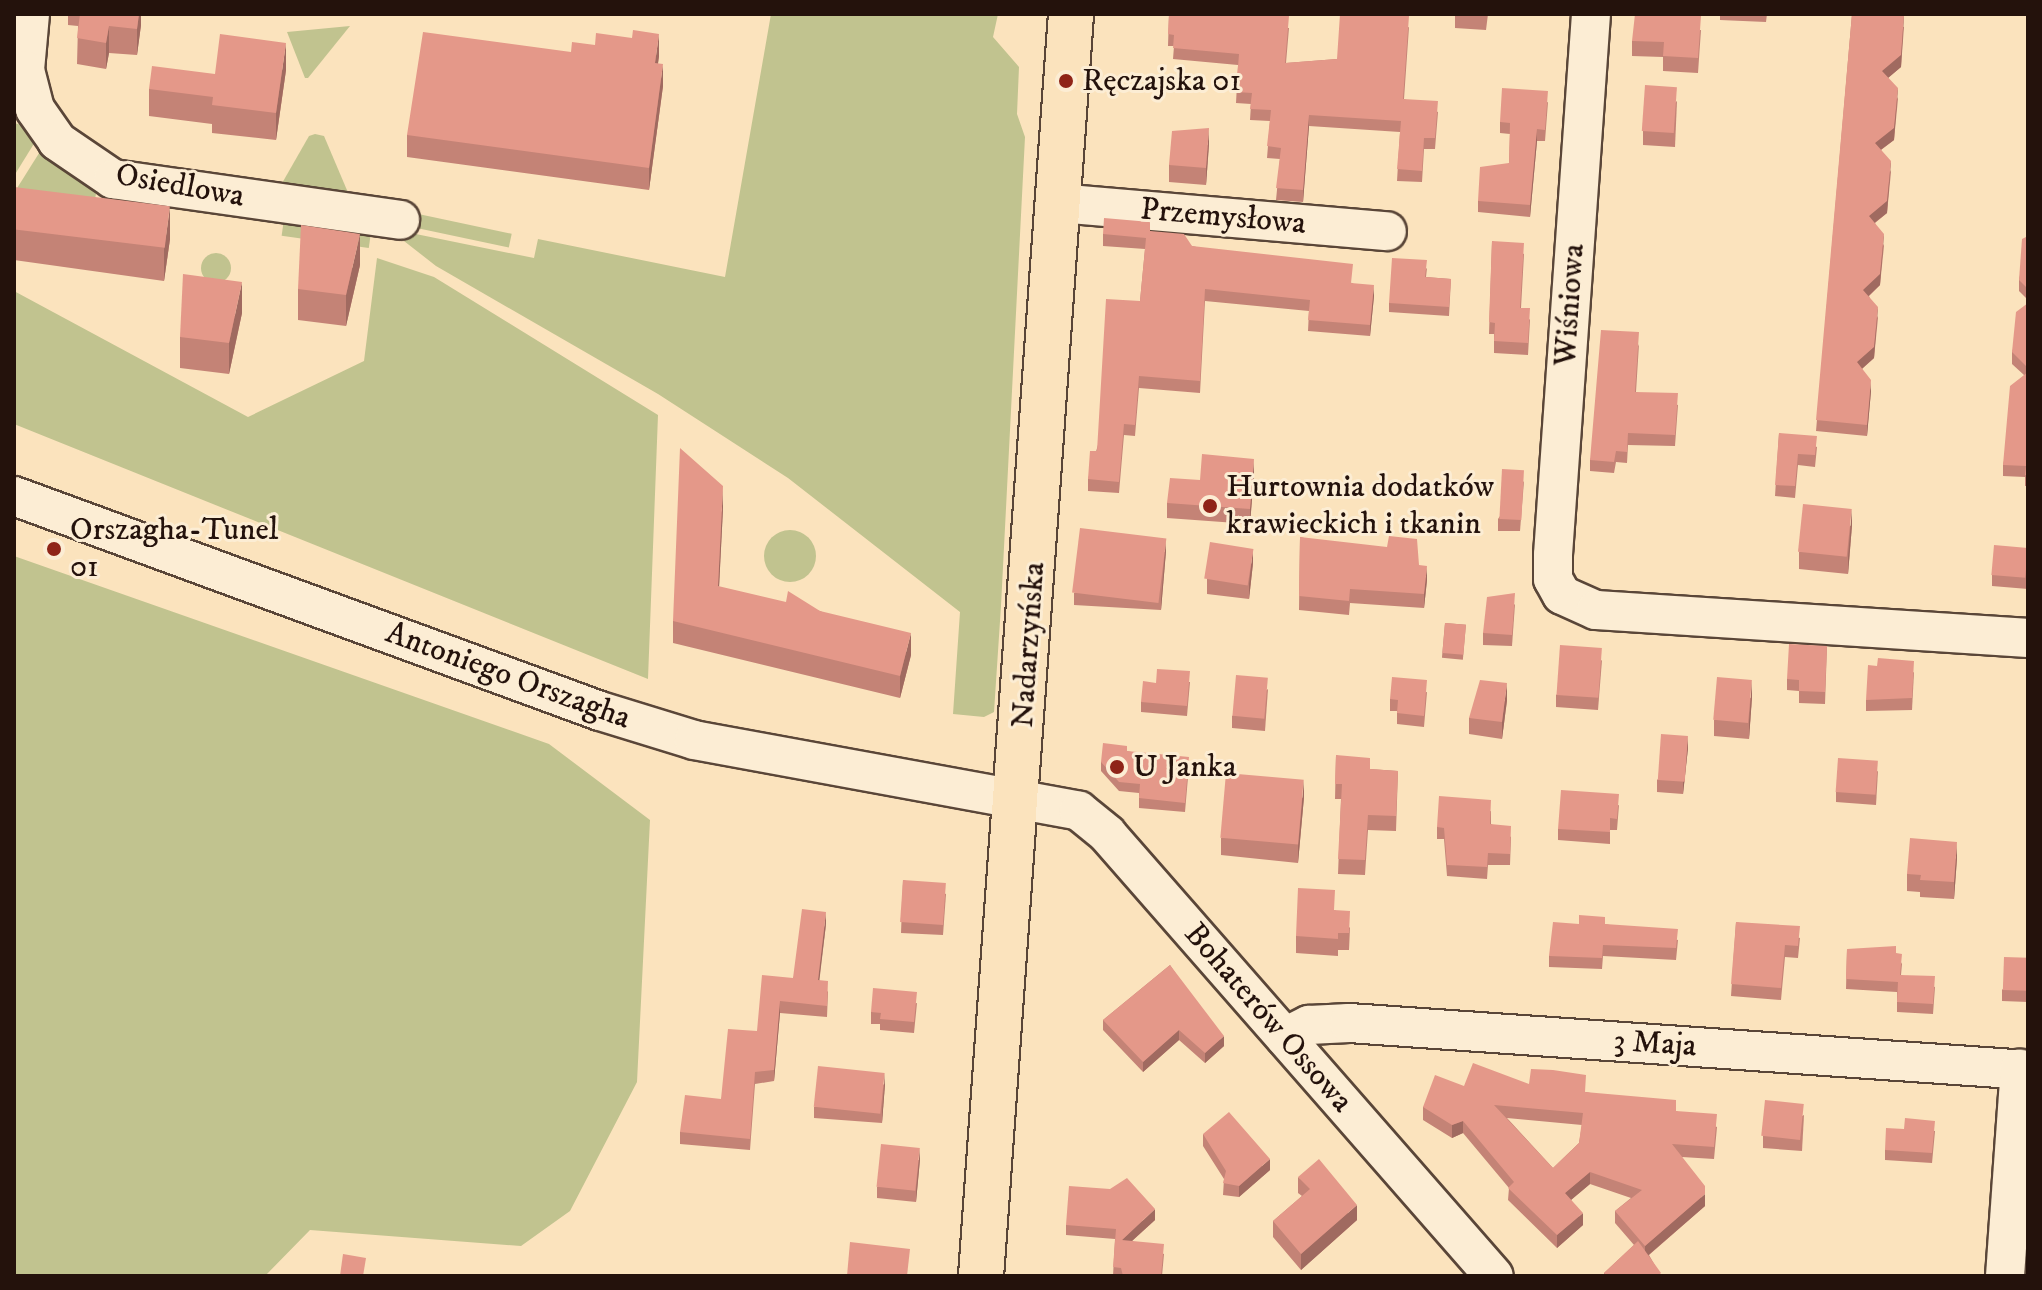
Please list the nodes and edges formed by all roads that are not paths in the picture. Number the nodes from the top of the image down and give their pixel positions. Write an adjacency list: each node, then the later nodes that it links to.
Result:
1 (30, 14): 5 (street, Osiedlowa)
2 (1071, 14): 4 (main road, Nadarzyńska)
3 (1591, 14): 8 (street, Wiśniowa)
4 (1058, 203): 6 (street, Przemysłowa); 9 (main road, Nadarzyńska)
5 (400, 220)
6 (1387, 231)
7 (14, 496): 9 (street, Antoniego Orszagha)
8 (2028, 638)
9 (1019, 796): 10 (street, Bohaterów Ossowa); 12 (main road, Nadarzyńska)
10 (1285, 1037): 11 (street, 3 Maja); 13 (street, Bohaterów Ossowa)
11 (2024, 1070): 14 (street)
12 (981, 1276)
13 (1494, 1276)
14 (2005, 1276)

